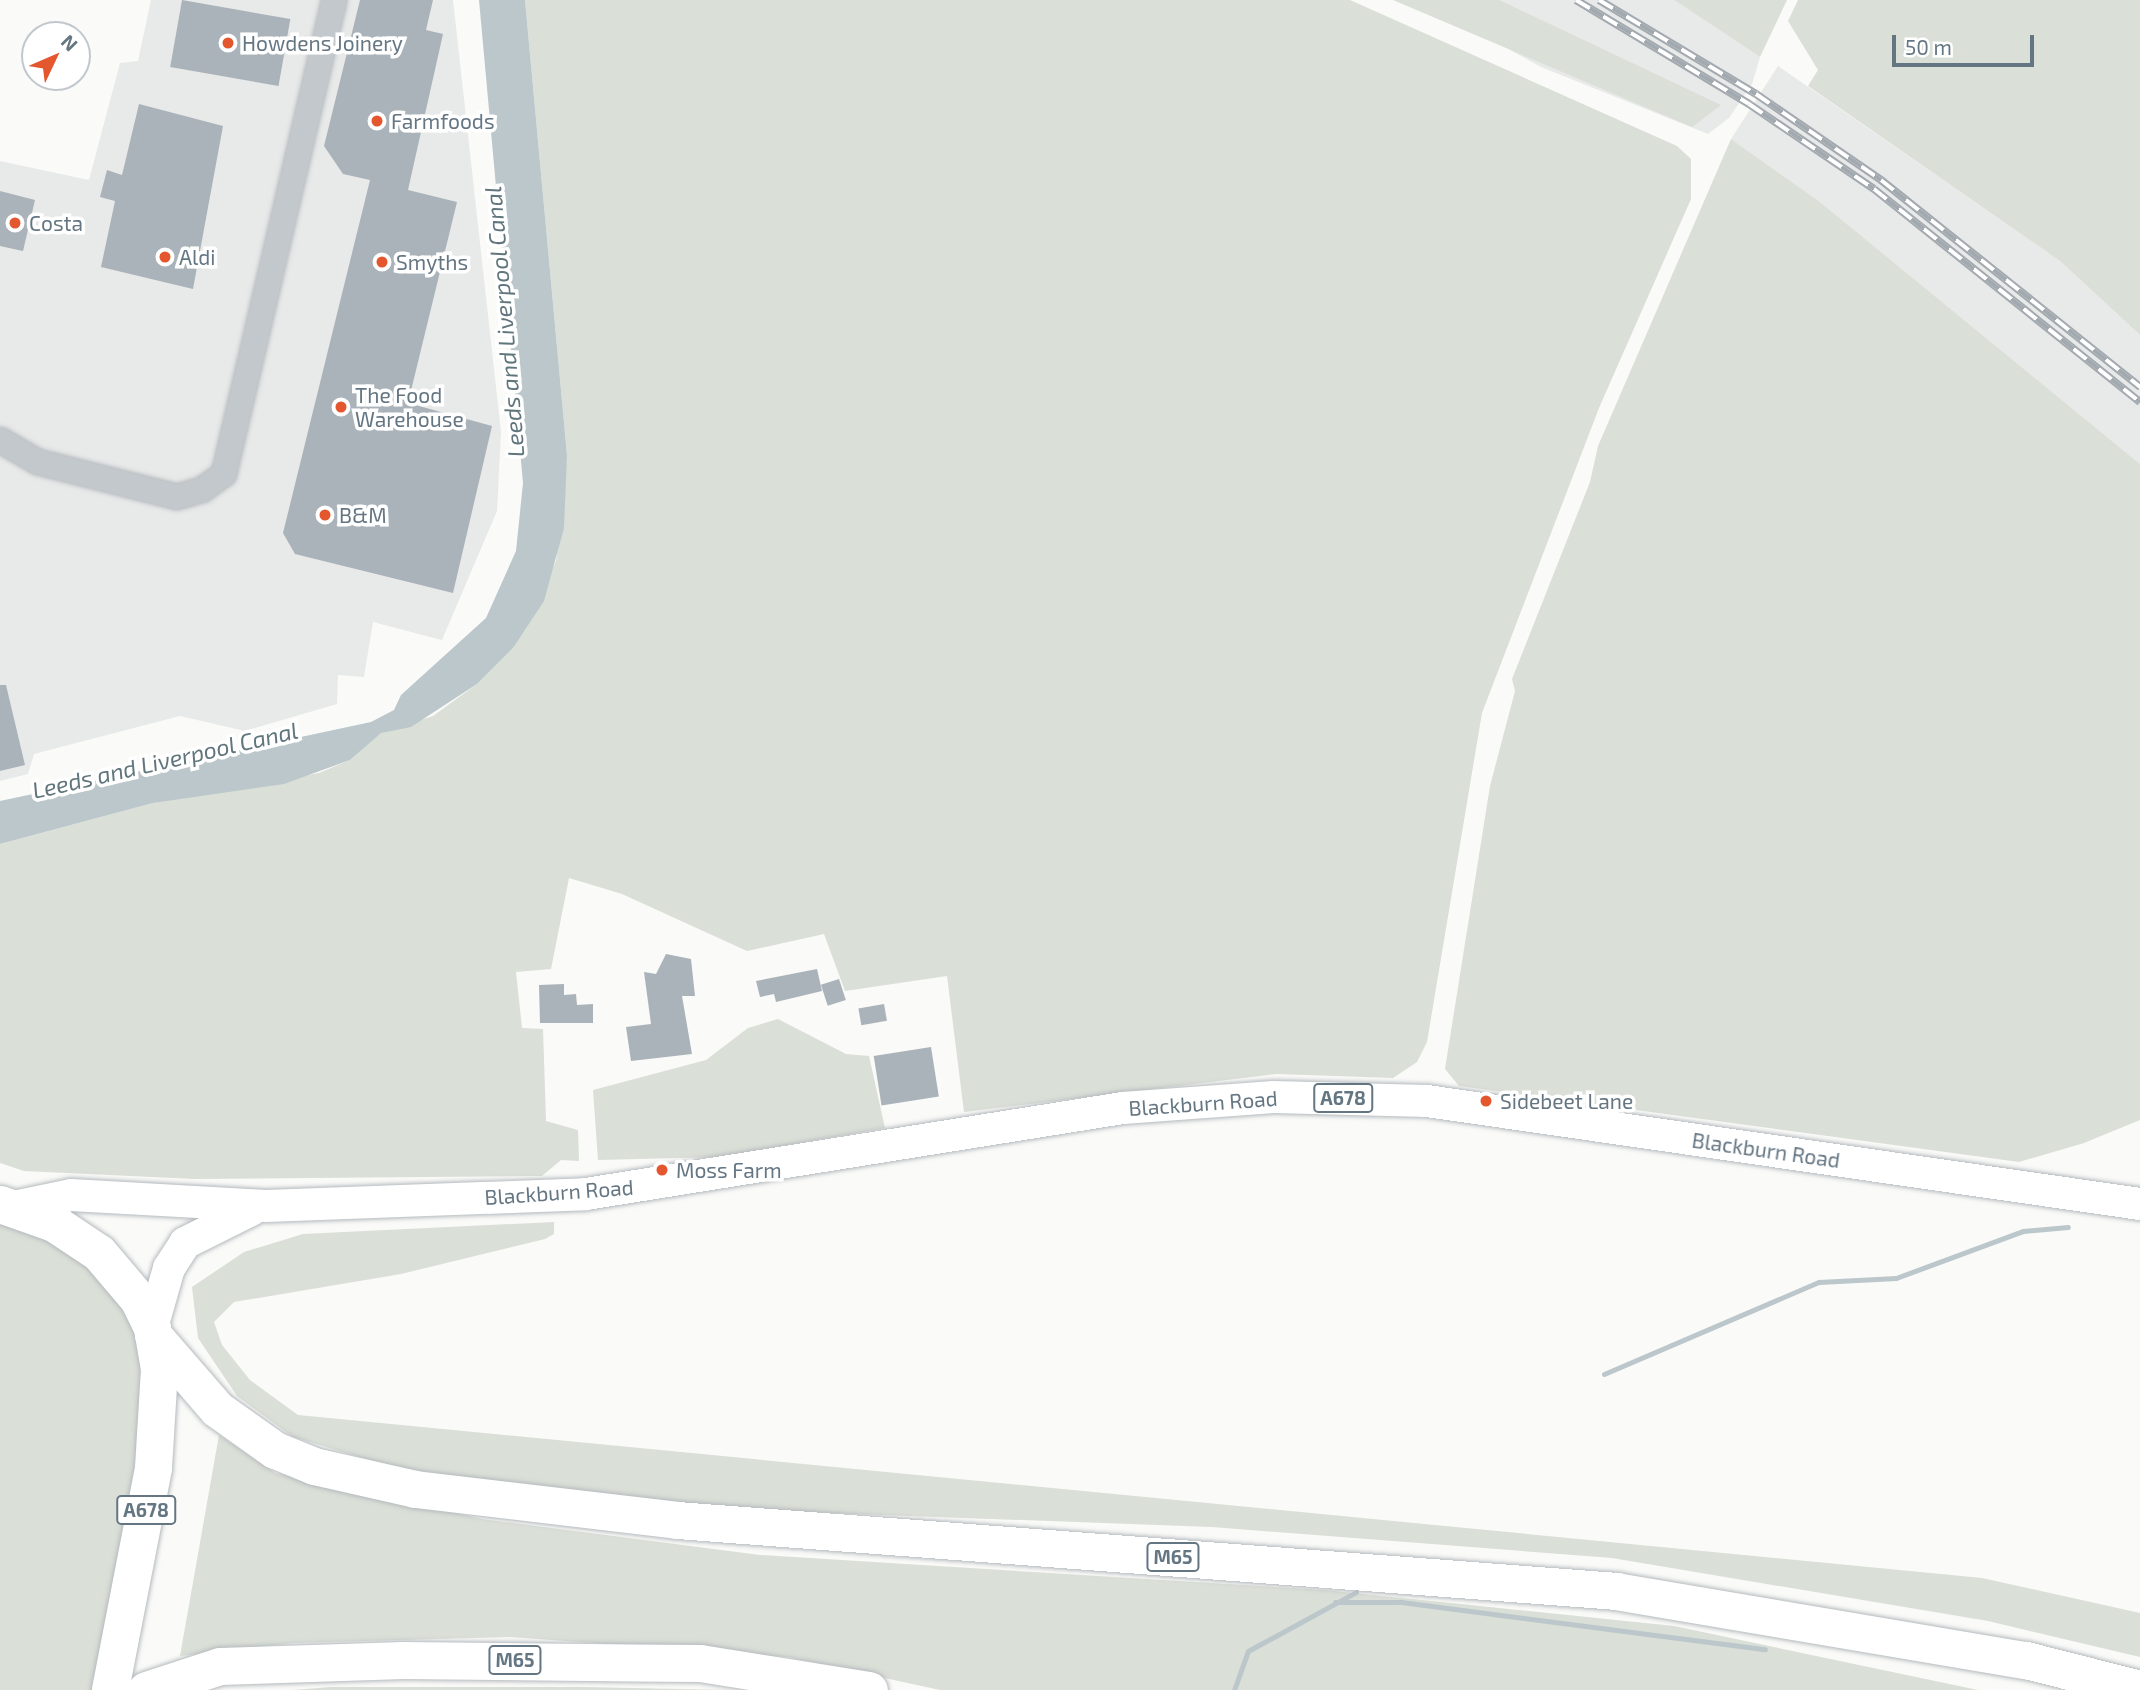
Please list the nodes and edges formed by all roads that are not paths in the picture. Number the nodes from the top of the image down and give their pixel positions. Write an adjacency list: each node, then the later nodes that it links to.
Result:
1 (334, 0): 2 (street)
2 (0, 440)
3 (2140, 1204): 5 (main road, Blackburn Road / A678)
4 (4, 1205): 5 (main road, Blackburn Road / A678); 6 (highway, A678)
5 (266, 1206): 6 (main road, Blackburn Road / A678)
6 (153, 1332): 8 (highway, M65); 9 (highway, A678)
7 (154, 1686): 10 (highway, M65)
8 (2140, 1689)
9 (110, 1690)
10 (869, 1690)

